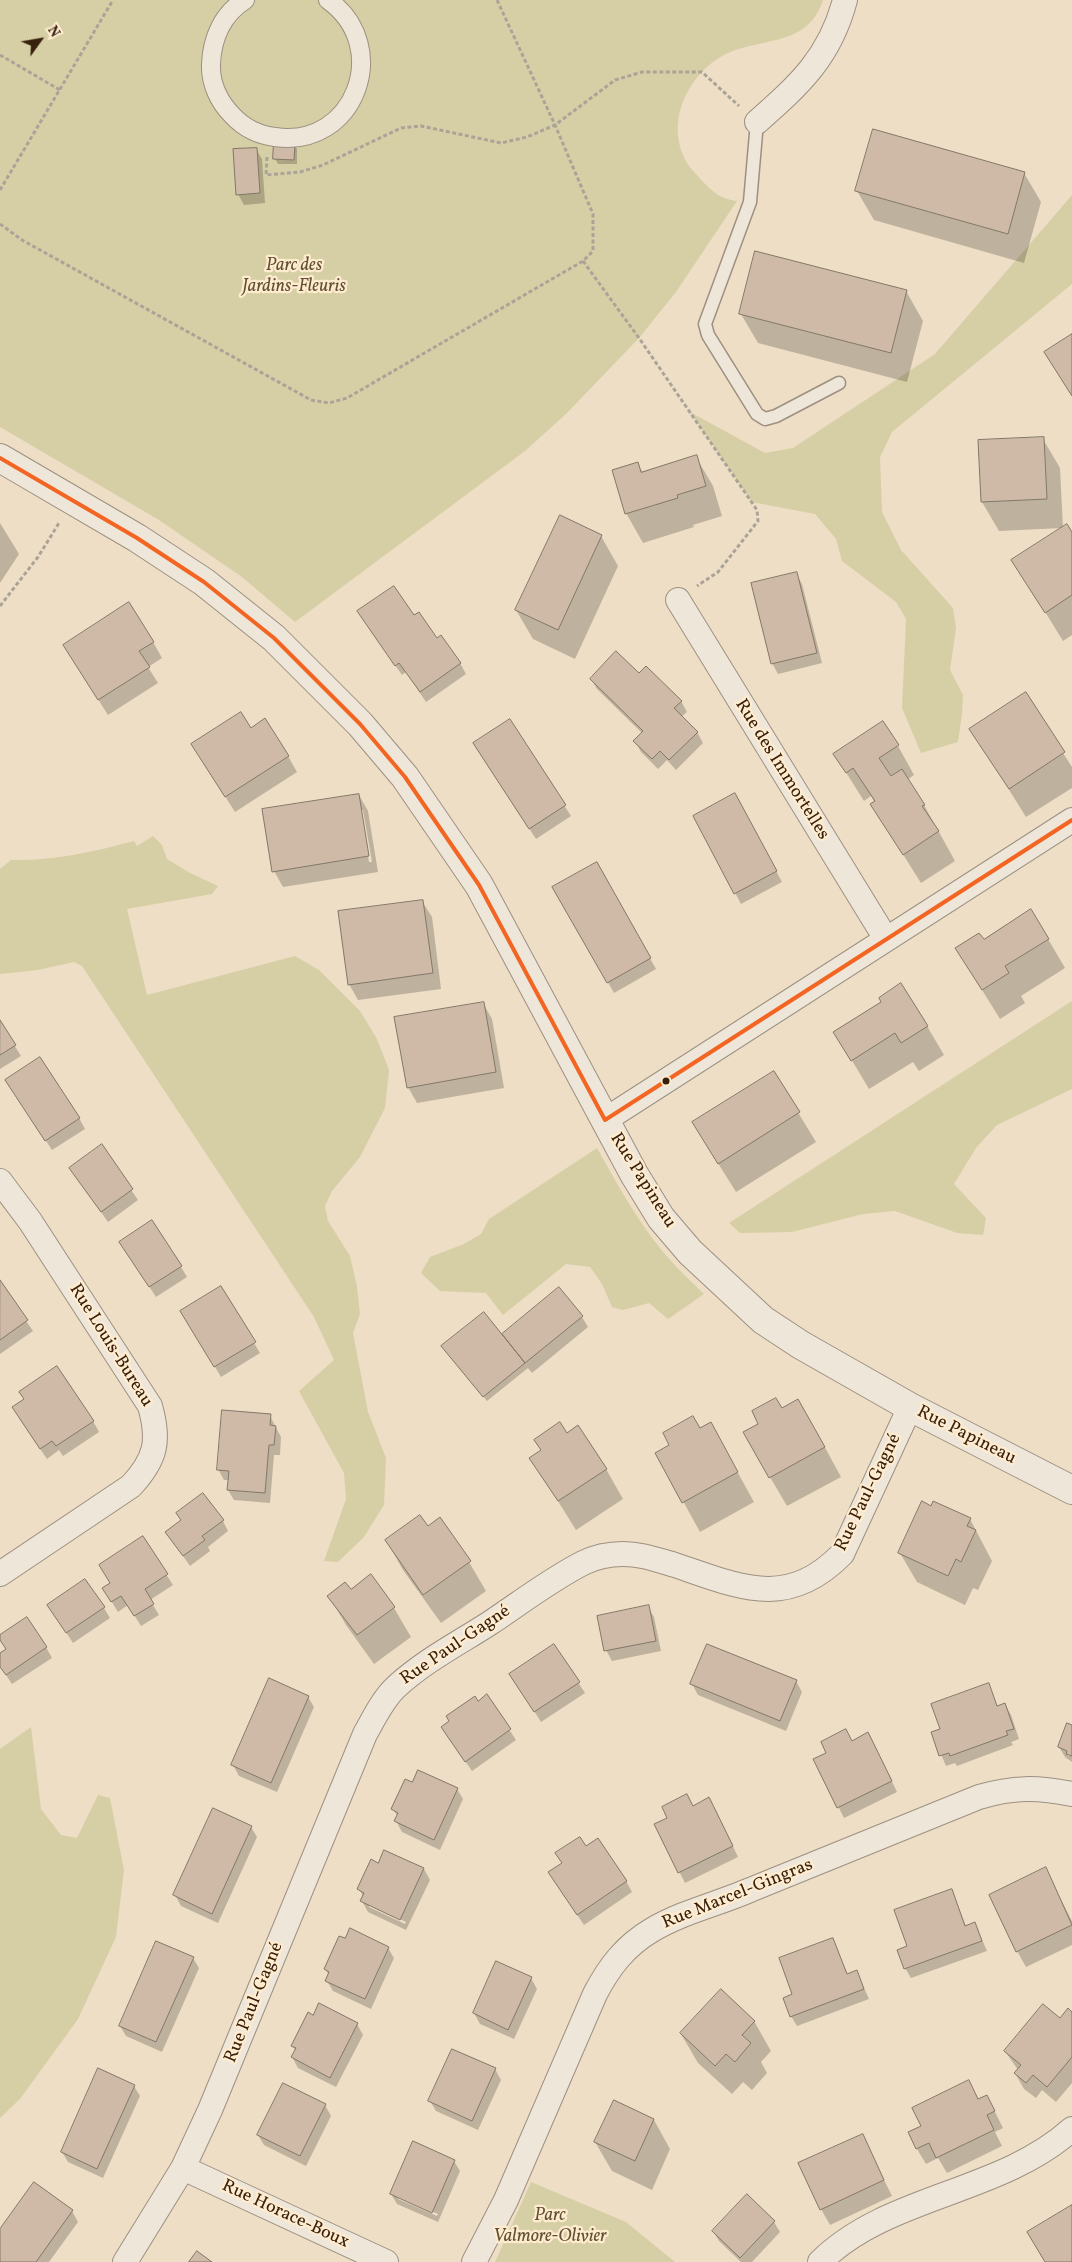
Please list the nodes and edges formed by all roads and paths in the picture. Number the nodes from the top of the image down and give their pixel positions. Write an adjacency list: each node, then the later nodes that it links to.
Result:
1 (113, 0): 7 (path)
2 (244, 0): 10 (street)
3 (328, 0): 10 (street)
4 (497, 0): 9 (path)
5 (845, 0): 8 (street)
6 (0, 55): 7 (path)
7 (60, 90): 11 (path)
8 (757, 122): 9 (path); 14 (lane)
9 (555, 126): 10 (path); 13 (path)
10 (268, 136)
11 (0, 190)
12 (0, 224): 13 (path)
13 (583, 261): 17 (path)
14 (839, 384)
15 (0, 458): 16 (street, Rue Papineau)
16 (68, 498): 18 (path); 21 (street, Rue Papineau)
17 (678, 600): 20 (street, Rue des Immortelles)
18 (0, 606)
19 (1072, 820): 20 (street)
20 (886, 939): 21 (street)
21 (605, 1120): 23 (street, Rue Papineau)
22 (0, 1181): 25 (street, Rue Louis-Bureau)
23 (910, 1407): 24 (street, Rue Papineau); 28 (street, Rue Paul-Gagné)
24 (1072, 1490)
25 (0, 1574)
26 (1072, 1794): 31 (street, Rue Marcel-Gingras)
27 (1072, 2129): 32 (street)
28 (183, 2168): 29 (street, Rue Paul-Gagné); 30 (street, Rue Horace-Boux)
29 (125, 2262)
30 (386, 2262)
31 (474, 2262)
32 (820, 2262)

